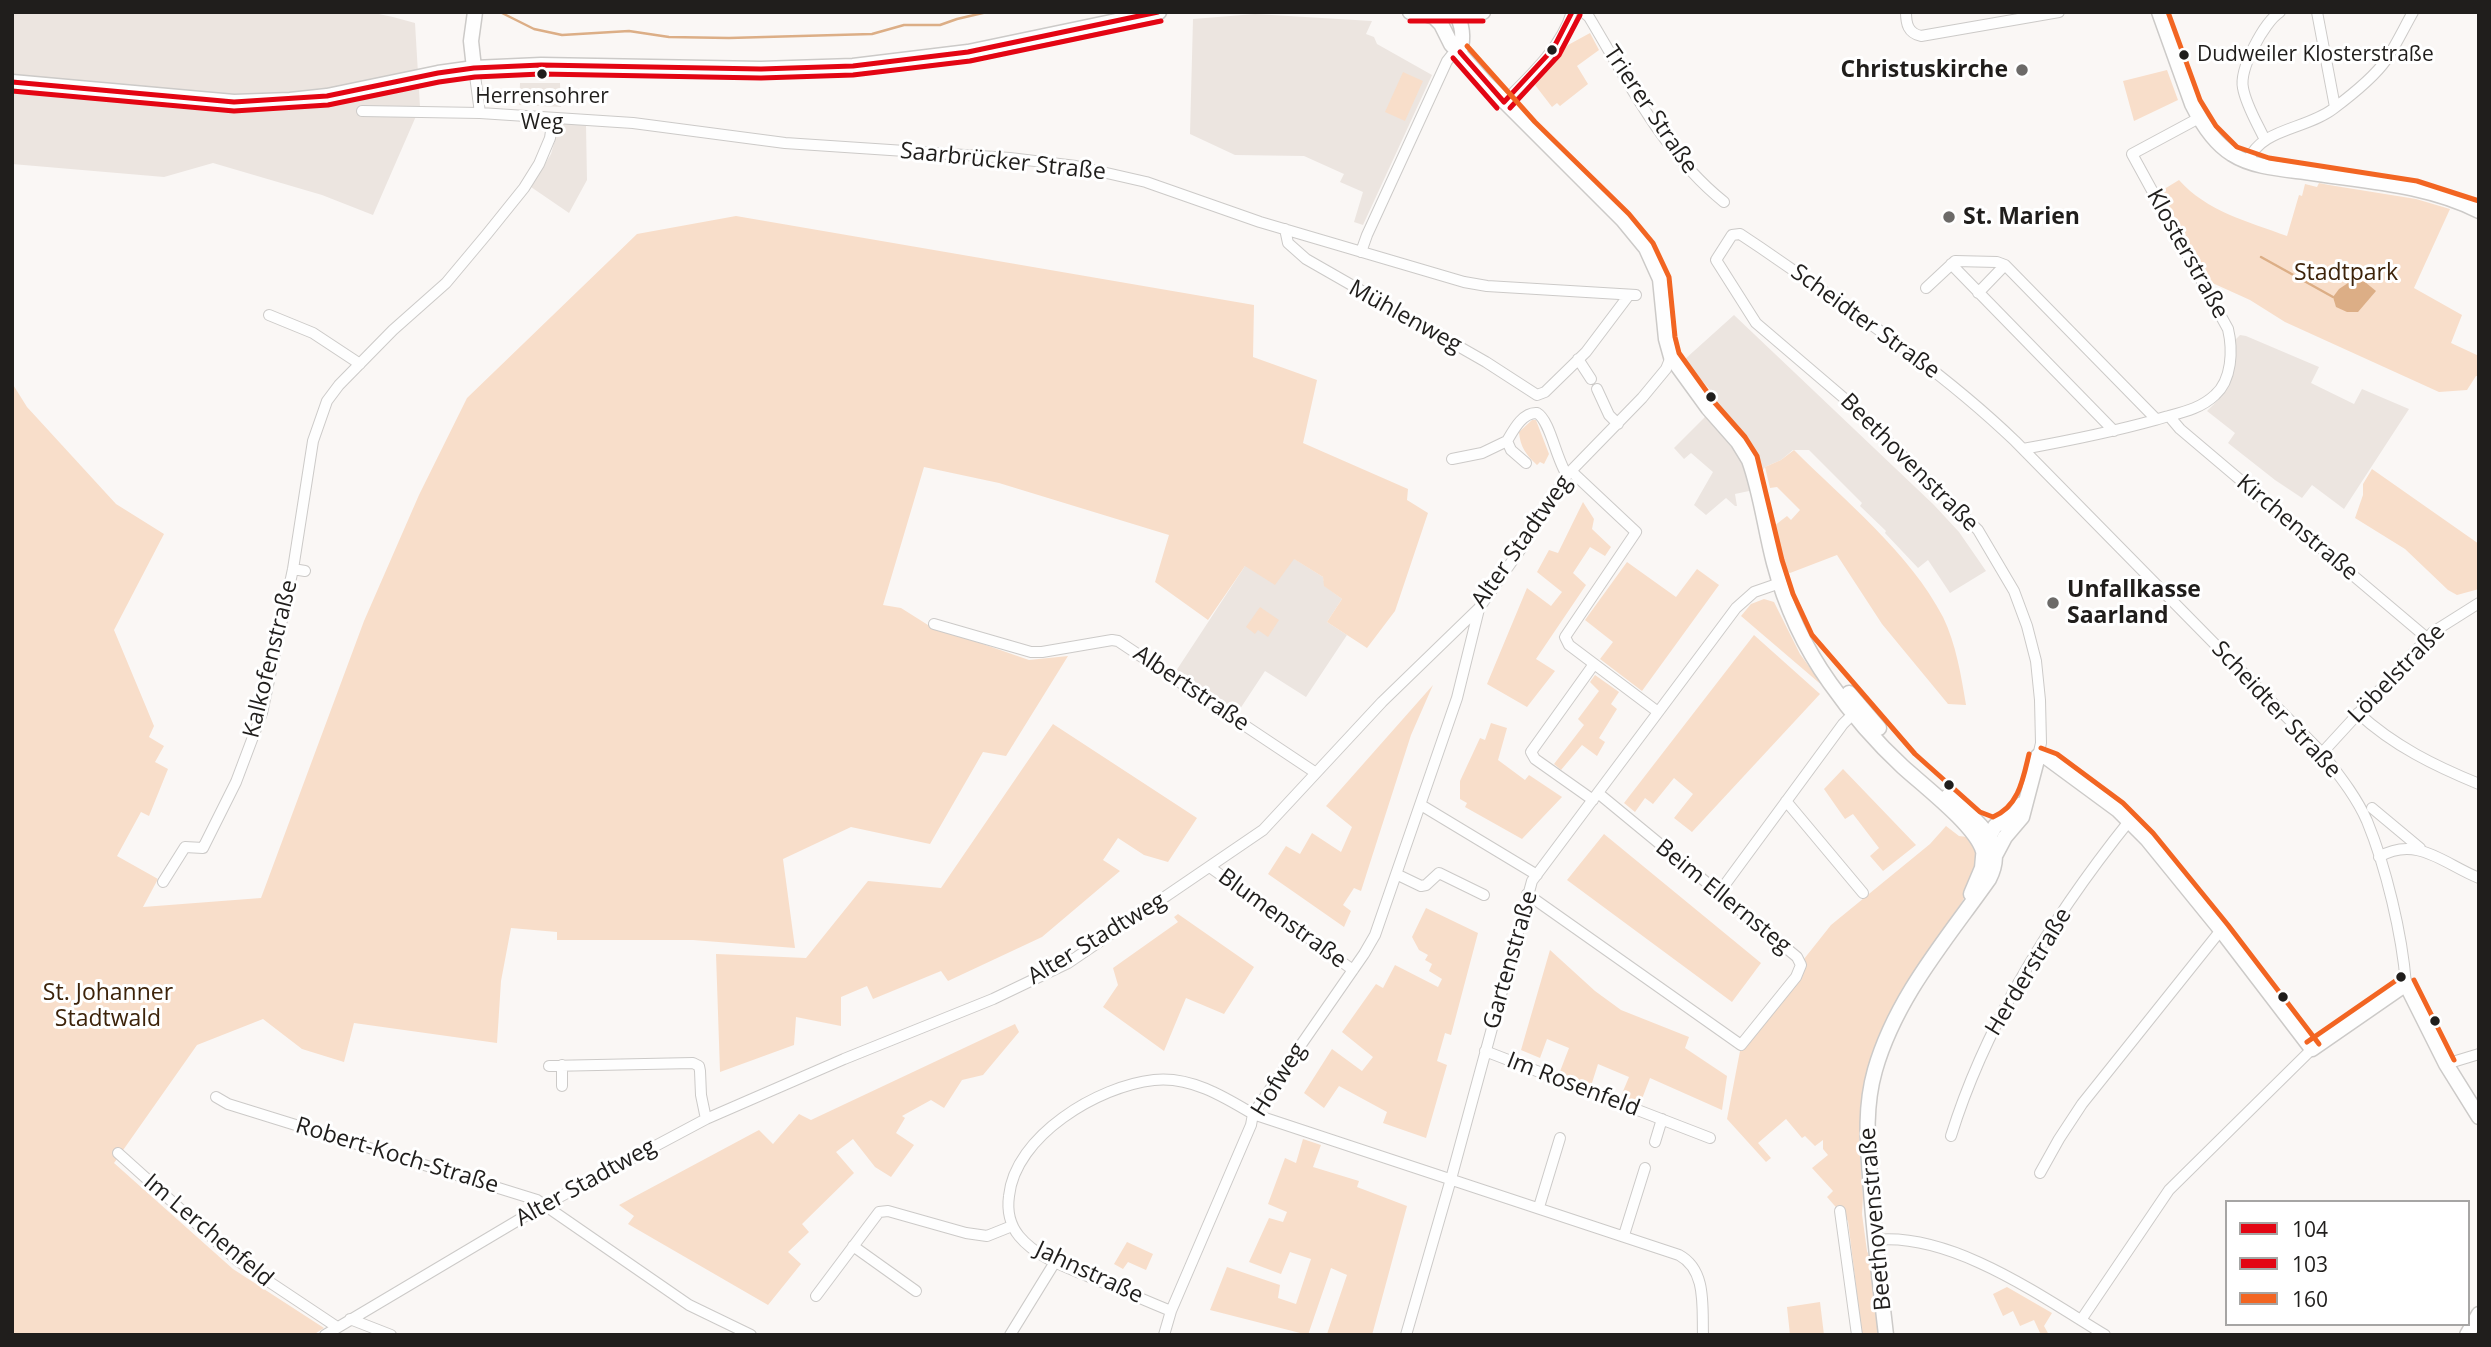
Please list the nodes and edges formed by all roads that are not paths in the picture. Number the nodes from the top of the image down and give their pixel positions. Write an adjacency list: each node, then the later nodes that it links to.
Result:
1 (475, 12): 18 (street)
2 (1159, 12): 18 (street)
3 (1410, 12): 12 (street)
4 (1455, 12): 12 (street); 13 (street); 15 (street); 16 (street)
5 (1583, 12): 28 (street, Trierer Straße)
6 (1906, 12): 7 (street)
7 (2059, 12)
8 (2159, 12): 25 (street)
9 (2280, 12): 26 (street)
10 (2317, 12): 21 (street)
11 (2413, 12): 21 (street)
12 (1421, 13): 16 (street)
13 (1480, 13): 15 (street)
14 (1570, 15): 20 (street)
15 (1462, 29): 17 (street)
16 (1445, 32): 17 (street)
17 (1460, 52): 20 (street); 32 (street)
18 (474, 68): 19 (street); 23 (street)
19 (12, 82)
20 (1504, 102): 38 (street)
21 (2335, 107): 26 (street)
22 (362, 111): 23 (street, Saarbrücker Straße)
23 (480, 113): 24 (street, Saarbrücker Straße)
24 (552, 118): 30 (street, Saarbrücker Straße); 40 (street, Kalkofenstraße)
25 (2199, 118): 27 (street); 43 (street, Klosterstraße)
26 (2264, 138): 27 (street)
27 (2248, 162): 29 (street)
28 (1724, 202)
29 (2479, 211)
30 (1285, 229): 32 (street, Saarbrücker Straße); 39 (street, Mühlenweg)
31 (1743, 236): 48 (street, Scheidter Straße); 64 (street, Beethovenstraße)
32 (1361, 253): 39 (street, Saarbrücker Straße)
33 (1951, 264): 34 (street); 35 (street); 36 (street)
34 (2005, 265): 36 (street); 44 (street)
35 (1926, 288)
36 (1978, 293): 46 (street)
37 (269, 315): 40 (street)
38 (1671, 357): 45 (street, Alter Stadtweg); 54 (street)
39 (1578, 359): 41 (street)
40 (360, 364): 52 (street, Kalkofenstraße)
41 (1591, 379)
42 (1597, 389): 45 (street)
43 (2169, 416): 44 (street, Klosterstraße); 58 (street, Kirchenstraße)
44 (2156, 419): 46 (street, Klosterstraße)
45 (1618, 424): 51 (street, Alter Stadtweg)
46 (2114, 431): 48 (street, Klosterstraße)
47 (1507, 441): 49 (street); 50 (street); 51 (street)
48 (2023, 449): 63 (street, Scheidter Straße)
49 (1452, 459)
50 (1525, 463)
51 (1569, 473): 56 (street, Alter Stadtweg); 59 (street)
52 (293, 569): 53 (street, Kalkofenstraße); 79 (street, Kalkofenstraße)
53 (305, 571)
54 (1780, 583): 60 (street); 61 (street, Gartenstraße)
55 (2479, 603): 58 (street, Löbelstraße)
56 (1479, 608): 65 (street, Alter Stadtweg); 69 (street, Hofweg)
57 (934, 624): 65 (street, Albertstraße)
58 (2427, 638): 62 (street, Löbelstraße)
59 (1594, 664): 61 (street); 67 (street, Beim Ellernsteg)
60 (1857, 710): 68 (street); 72 (street)
61 (1658, 712): 67 (street, Gartenstraße)
62 (2358, 713): 63 (street, Löbelstraße); 66 (street)
63 (2322, 753): 74 (street, Scheidter Straße)
64 (2038, 756): 71 (street); 72 (street, Beethovenstraße)
65 (1316, 774): 75 (street, Alter Stadtweg)
66 (2479, 784)
67 (1595, 797): 77 (street, Gartenstraße); 82 (street, Beim Ellernsteg)
68 (1786, 801): 80 (street); 82 (street)
69 (1420, 805): 76 (street, Hofweg); 77 (street)
70 (2372, 808): 73 (street)
71 (2130, 820): 84 (street); 99 (street, Herderstraße)
72 (1993, 841): 112 (street, Beethovenstraße)
73 (2426, 853): 74 (street); 78 (street)
74 (2379, 857): 86 (street, Scheidter Straße)
75 (1211, 867): 85 (street, Blumenstraße); 97 (street, Alter Stadtweg)
76 (1396, 874): 83 (street); 85 (street, Hofweg)
77 (1537, 874): 81 (street, Gartenstraße)
78 (2479, 878)
79 (163, 882)
80 (1863, 893)
81 (1527, 894): 82 (street, Beim Ellernsteg); 88 (street, Gartenstraße)
82 (1718, 894)
83 (1484, 895)
84 (2221, 930): 87 (street); 105 (street)
85 (1353, 970): 95 (street, Hofweg)
86 (2406, 984): 87 (street); 90 (street, Scheidter Straße)
87 (2312, 1049): 120 (street)
88 (1485, 1051): 98 (street, Im Rosenfeld); 106 (street, Gartenstraße)
89 (2479, 1054): 90 (street)
90 (2446, 1064): 96 (street, Scheidter Straße)
91 (562, 1065): 92 (street); 93 (street); 97 (street)
92 (549, 1066)
93 (562, 1086)
94 (216, 1097): 107 (street, Robert-Koch-Straße)
95 (1253, 1114): 106 (street, Jahnstraße); 110 (street, Jahnstraße); 117 (street, Hofweg)
96 (2479, 1117)
97 (706, 1119): 107 (street, Alter Stadtweg)
98 (1662, 1119): 101 (street, Im Rosenfeld); 102 (street, Im Rosenfeld)
99 (1951, 1136)
100 (1560, 1138): 108 (street)
101 (1710, 1138)
102 (1655, 1142)
103 (118, 1153): 121 (street, Im Lerchenfeld)
104 (1645, 1168): 111 (street)
105 (2040, 1173)
106 (1451, 1180): 108 (street, Jahnstraße); 127 (street, Gartenstraße)
107 (545, 1204): 119 (street, Alter Stadtweg); 125 (street, Robert-Koch-Straße)
108 (1539, 1207): 111 (street, Jahnstraße)
109 (1840, 1212): 129 (street, Beethovenstraße)
110 (1012, 1226): 113 (street); 114 (street, Jahnstraße)
111 (1624, 1235): 128 (street, Jahnstraße)
112 (1875, 1240): 120 (street); 130 (street, Beethovenstraße)
113 (853, 1246): 115 (street); 116 (street)
114 (1055, 1262): 117 (street, Jahnstraße); 126 (street)
115 (916, 1291)
116 (816, 1296)
117 (1171, 1311): 122 (street, Hofweg)
118 (2479, 1314): 132 (street)
119 (350, 1319): 121 (street, Alter Stadtweg); 124 (street)
120 (2081, 1320): 131 (street)
121 (337, 1328): 123 (street, Alter Stadtweg)
122 (1166, 1334)
123 (325, 1335)
124 (391, 1335)
125 (751, 1335)
126 (1010, 1335)
127 (1406, 1335)
128 (1703, 1335)
129 (1857, 1335)
130 (1886, 1335)
131 (2105, 1335)
132 (2467, 1335)

